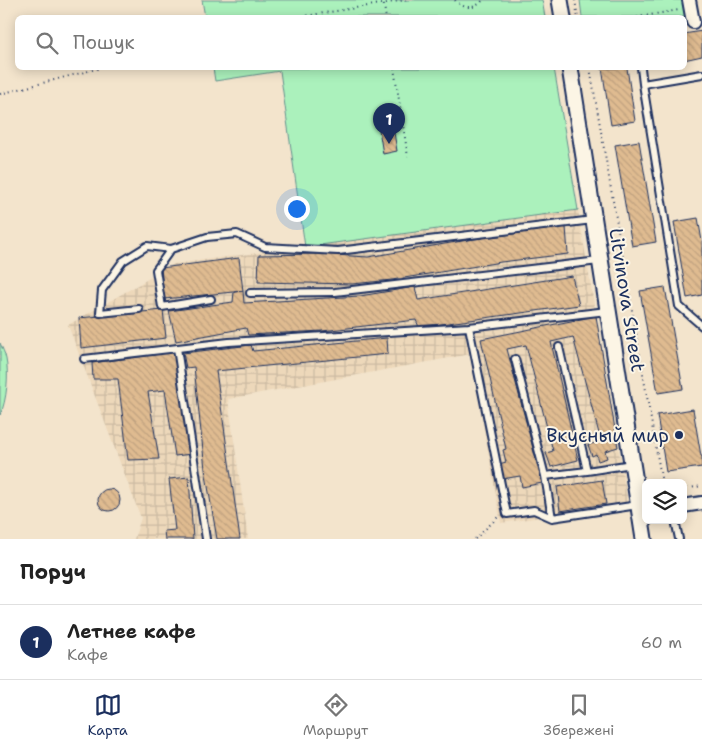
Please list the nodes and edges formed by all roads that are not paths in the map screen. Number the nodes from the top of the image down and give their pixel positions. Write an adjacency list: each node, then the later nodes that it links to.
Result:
1 (560, 0): 3 (street)
2 (690, 4): 4 (street)
3 (562, 15)
4 (693, 22)
5 (570, 70): 9 (street, Litvinova Street)
6 (641, 70): 8 (lane)
7 (702, 74): 8 (lane)
8 (643, 84): 16 (lane)
9 (594, 220): 10 (lane); 11 (street, Litvinova Street)
10 (171, 249): 13 (lane); 14 (lane)
11 (600, 260): 12 (lane); 15 (street, Litvinova Street)
12 (250, 293)
13 (211, 299)
14 (139, 309)
15 (608, 311): 17 (lane); 22 (street, Litvinova Street)
16 (702, 326)
17 (470, 327): 19 (lane); 28 (lane)
18 (559, 347): 23 (lane)
19 (177, 348): 21 (lane); 30 (lane)
20 (515, 358): 24 (lane)
21 (84, 359)
22 (632, 464): 23 (lane); 27 (street, Litvinova Street)
23 (587, 470): 24 (lane)
24 (544, 476): 28 (lane)
25 (702, 503): 26 (street)
26 (687, 505)
27 (641, 510): 28 (lane); 31 (street, Litvinova Street)
28 (552, 518)
29 (676, 524): 32 (lane)
30 (206, 539)
31 (644, 539)
32 (678, 539)

